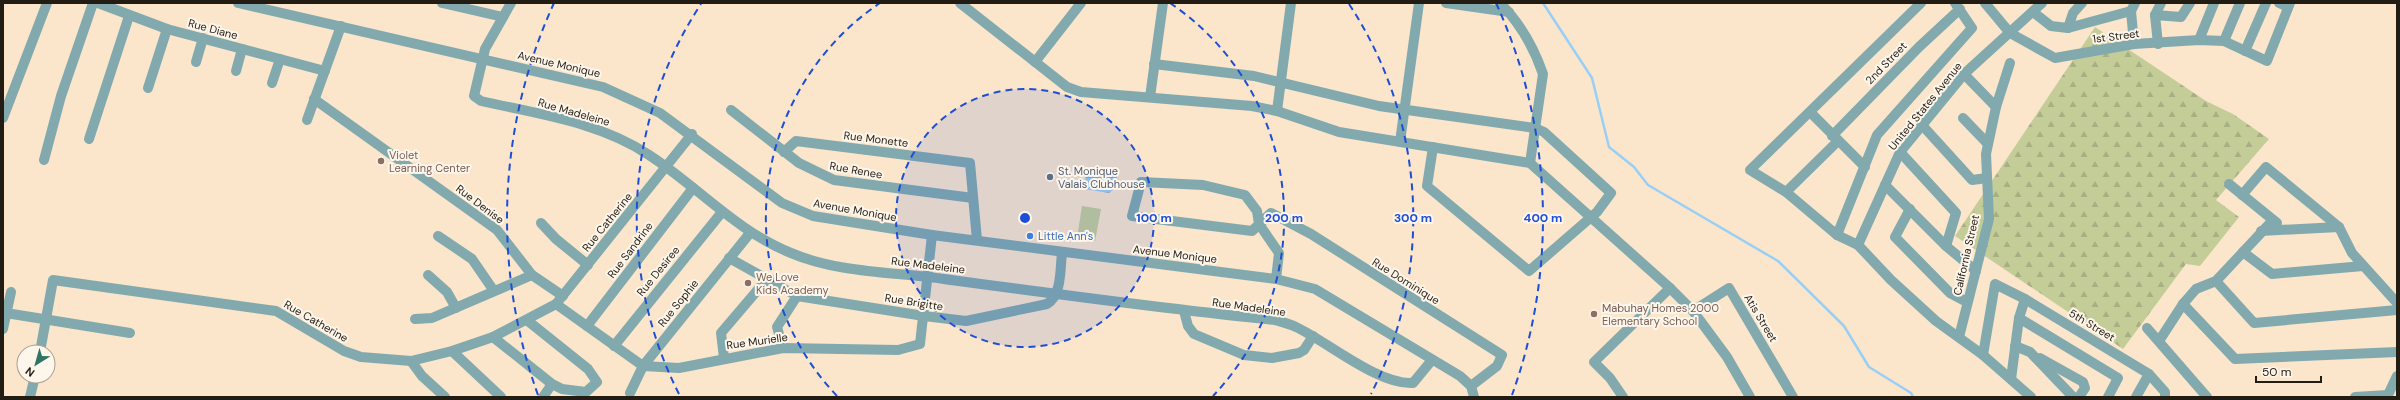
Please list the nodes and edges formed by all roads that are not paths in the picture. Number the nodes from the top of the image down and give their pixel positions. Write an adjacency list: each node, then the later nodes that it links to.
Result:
1 (47, 3): 61 (street)
2 (93, 3): 74 (street)
3 (98, 3): 29 (street, Rue Diane)
4 (238, 3): 31 (street, Avenue Monique)
5 (442, 3): 30 (street)
6 (512, 3): 30 (street)
7 (960, 3): 45 (street)
8 (1081, 3): 45 (street)
9 (1163, 3): 47 (street)
10 (1291, 3): 51 (street)
11 (1419, 3): 57 (street)
12 (1446, 3): 26 (street)
13 (1500, 3): 26 (street)
14 (1921, 3): 60 (street)
15 (2042, 3): 27 (street, United States Avenue)
16 (2082, 3): 32 (street)
17 (2161, 3): 28 (street)
18 (2190, 3): 28 (street)
19 (2214, 3): 36 (street)
20 (2240, 3): 37 (street)
21 (2266, 3): 41 (street)
22 (2286, 4): 41 (street, 1st Street)
23 (1958, 5): 67 (street, 2nd Street); 77 (street)
24 (1990, 5): 34 (street, 1st Street)
25 (2133, 7): 32 (street); 38 (street)
26 (1509, 12): 65 (street)
27 (2033, 12): 32 (street); 34 (street, United States Avenue)
28 (2155, 15): 39 (street)
29 (129, 16): 33 (street, Rue Diane); 68 (street)
30 (503, 17): 43 (street)
31 (341, 26): 43 (street, Avenue Monique); 49 (street)
32 (2068, 28)
33 (167, 29): 35 (street, Rue Diane); 53 (street)
34 (2010, 33): 38 (street, 1st Street); 50 (street, United States Avenue)
35 (203, 38): 40 (street, Rue Diane); 44 (street)
36 (2199, 40): 37 (street, 1st Street); 39 (street, 1st Street)
37 (2224, 41): 41 (street, 1st Street)
38 (2134, 44): 39 (street, 1st Street)
39 (2158, 44)
40 (242, 49): 42 (street, Rue Diane); 48 (street)
41 (2245, 51)
42 (280, 59): 49 (street, Rue Diane); 52 (street)
43 (482, 59): 66 (street, Avenue Monique); 76 (street, Rue Madeleine)
44 (196, 62)
45 (1034, 62): 54 (street)
46 (2010, 63): 56 (street, California Street)
47 (1154, 64): 51 (street); 54 (street)
48 (236, 71)
49 (325, 71): 55 (street)
50 (1964, 74): 56 (street); 64 (street, United States Avenue)
51 (1280, 82): 57 (street); 59 (street)
52 (272, 83)
53 (148, 88)
54 (1150, 97): 59 (street)
55 (314, 99): 63 (street); 108 (street, Rue Denise)
56 (1996, 107): 70 (street, California Street)
57 (1405, 109): 65 (street); 69 (street)
58 (731, 110): 72 (street, Rue Renee)
59 (1276, 111): 69 (street)
60 (1811, 113): 67 (street); 82 (street)
61 (3, 118)
62 (1963, 118): 70 (street)
63 (307, 120)
64 (1922, 125): 73 (street, United States Avenue); 78 (street)
65 (1535, 128): 75 (street); 87 (street)
66 (692, 134): 76 (street, Rue Catherine); 95 (street, Avenue Monique)
67 (1835, 138): 77 (street); 82 (street, 2nd Street)
68 (89, 139)
69 (1400, 142): 71 (street)
70 (1987, 143): 78 (street, California Street)
71 (1433, 147): 75 (street); 87 (street)
72 (784, 152): 84 (street, Rue Renee); 84 (street, Rue Monette)
73 (1900, 152): 80 (street, United States Avenue); 100 (street)
74 (44, 160)
75 (1530, 163): 87 (street)
76 (666, 167): 81 (street, Rue Madeleine); 104 (street, Rue Catherine)
77 (1865, 167): 96 (street)
78 (1987, 178): 106 (street, California Street)
79 (2229, 184): 83 (street)
80 (1885, 185): 85 (street); 99 (street, United States Avenue)
81 (692, 188): 86 (street, Rue Madeleine); 134 (street, Rue Sandrine)
82 (1786, 192): 96 (street)
83 (2242, 195): 88 (street); 91 (street)
84 (973, 198): 98 (street)
85 (1910, 209): 100 (street); 120 (street)
86 (722, 212): 94 (street, Rue Madeleine); 143 (street, Rue Desiree)
87 (1590, 217): 113 (street)
88 (2272, 220): 92 (street); 93 (street)
89 (541, 223): 104 (street)
90 (1259, 224): 90 (street); 110 (street); 159 (street, Rue Dominique)
91 (2340, 227): 92 (street); 105 (street)
92 (2286, 230): 93 (street)
93 (2261, 231): 101 (street)
94 (750, 233): 103 (street, Rue Sophie); 109 (street, Rue Madeleine)
95 (932, 235): 98 (street, Avenue Monique); 109 (street, Rue Murielle)
96 (1837, 235): 99 (street)
97 (438, 236): 114 (street)
98 (977, 240): 102 (street, Avenue Monique)
99 (1858, 245): 140 (street)
100 (1946, 246): 106 (street)
101 (2242, 252): 105 (street); 112 (street)
102 (1062, 253): 110 (street, Avenue Monique); 116 (street)
103 (729, 258): 111 (street, Rue Brigitte); 153 (street, Rue Sophie)
104 (588, 265): 117 (street, Rue Catherine)
105 (2363, 266): 121 (street)
106 (1976, 271): 120 (street, California Street)
107 (428, 275): 124 (street)
108 (532, 275): 114 (street); 117 (street, Rue Denise)
109 (928, 277): 116 (street, Rue Madeleine); 129 (street, Rue Murielle)
110 (1276, 279): 151 (street, Avenue Monique)
111 (766, 280): 118 (street, Rue Brigitte); 150 (street)
112 (2216, 281): 123 (street); 125 (street)
113 (1670, 288): 127 (street); 167 (street)
114 (494, 291): 124 (street)
115 (10, 292): 128 (street)
116 (1057, 295): 126 (street, Rue Madeleine); 129 (street, Rue Brigitte)
117 (563, 296): 122 (street, Rue Catherine)
118 (797, 296): 129 (street, Rue Brigitte); 145 (street)
119 (2025, 299): 130 (street); 149 (street, 5th Street); 154 (street, 5th Street)
120 (1967, 302): 140 (street, California Street)
121 (2397, 302)
122 (556, 304): 133 (street, Rue Catherine); 134 (street)
123 (2183, 304): 141 (street); 148 (street)
124 (456, 308): 131 (street)
125 (2397, 310)
126 (1184, 311): 138 (street, Rue Madeleine); 138 (street)
127 (1693, 311): 168 (street); 169 (street, Atis Street)
128 (6, 313): 132 (street); 136 (street)
129 (924, 316): 145 (street, Rue Murielle)
130 (2019, 318): 144 (street); 173 (street)
131 (415, 319)
132 (46, 320): 137 (street); 142 (street, Rue Catherine); 152 (street, Rue Catherine)
133 (528, 321): 139 (street, Rue Catherine); 158 (street)
134 (587, 326): 143 (street)
135 (2147, 328): 141 (street)
136 (3, 329)
137 (130, 333)
138 (1313, 336): 151 (street, Rue Madeleine)
139 (494, 337): 146 (street, Rue Catherine); 158 (street)
140 (1959, 337): 149 (street)
141 (2160, 341): 176 (street)
142 (42, 344)
143 (614, 346): 153 (street)
144 (2015, 346): 147 (street); 156 (street)
145 (783, 348): 150 (street, Rue Murielle)
146 (452, 351): 152 (street, Rue Catherine); 164 (street)
147 (2030, 352): 171 (street); 172 (street)
148 (2397, 352)
149 (1983, 355): 156 (street)
150 (724, 358): 153 (street, Rue Murielle)
151 (1432, 360): 159 (street, Avenue Monique)
152 (411, 361): 163 (street)
153 (643, 366): 160 (street, Rue Sophie)
154 (2149, 374): 174 (street); 175 (street, 5th Street)
155 (2397, 376): 161 (street)
156 (2011, 379): 170 (street)
157 (34, 384): 162 (street)
158 (552, 384): 165 (street)
159 (1471, 386): 166 (street)
160 (630, 393)
161 (2387, 396): 177 (street)
162 (32, 397)
163 (445, 397)
164 (501, 397)
165 (543, 397)
166 (1474, 397)
167 (1623, 397)
168 (1750, 397)
169 (1794, 397)
170 (2031, 397)
171 (2073, 397)
172 (2078, 397)
173 (2108, 397)
174 (2136, 397)
175 (2165, 397)
176 (2207, 397)
177 (2355, 397)

